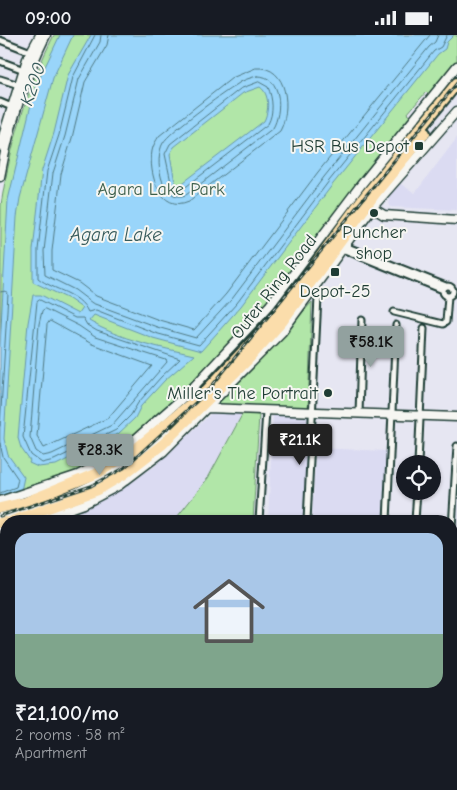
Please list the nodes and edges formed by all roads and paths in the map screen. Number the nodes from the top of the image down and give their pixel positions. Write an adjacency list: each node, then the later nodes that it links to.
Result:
1 (39, 35): 4 (street)
2 (46, 35): 13 (street)
3 (0, 40): 4 (street)
4 (31, 52): 7 (street)
5 (0, 61): 7 (street)
6 (457, 66): 28 (street)
7 (24, 70): 10 (street)
8 (0, 79): 10 (street)
9 (457, 83): 17 (highway, Outer Ring Road)
10 (19, 85): 13 (street)
11 (457, 93): 17 (highway, Outer Ring Road)
12 (0, 102): 13 (street)
13 (14, 108): 15 (street); 16 (street)
14 (457, 111): 17 (street)
15 (0, 146)
16 (0, 177)
17 (367, 204): 18 (street); 19 (street); 27 (highway, Outer Ring Road); 29 (highway, Outer Ring Road)
18 (457, 219)
19 (344, 247): 20 (street); 29 (street)
20 (449, 289): 21 (street); 21 (street)
21 (448, 296): 23 (street)
22 (318, 297): 31 (street)
23 (394, 312)
24 (362, 320): 32 (street)
25 (396, 325): 33 (street)
26 (424, 328): 34 (street)
27 (202, 393): 28 (highway); 41 (highway, Outer Ring Road)
28 (186, 395): 40 (street)
29 (206, 406): 30 (street); 36 (highway, Outer Ring Road); 44 (street)
30 (266, 411): 31 (street); 45 (street)
31 (312, 413): 32 (street); 46 (street)
32 (359, 415): 33 (street)
33 (392, 415): 34 (street); 47 (street)
34 (420, 417): 35 (street); 38 (street)
35 (457, 417)
36 (180, 427): 42 (street); 43 (highway, Outer Ring Road)
37 (457, 446): 49 (street)
38 (418, 455)
39 (417, 500): 48 (street)
40 (0, 501)
41 (0, 508)
42 (7, 515)
43 (29, 515)
44 (53, 515)
45 (259, 515)
46 (307, 515)
47 (387, 515)
48 (416, 515)
49 (453, 515)

